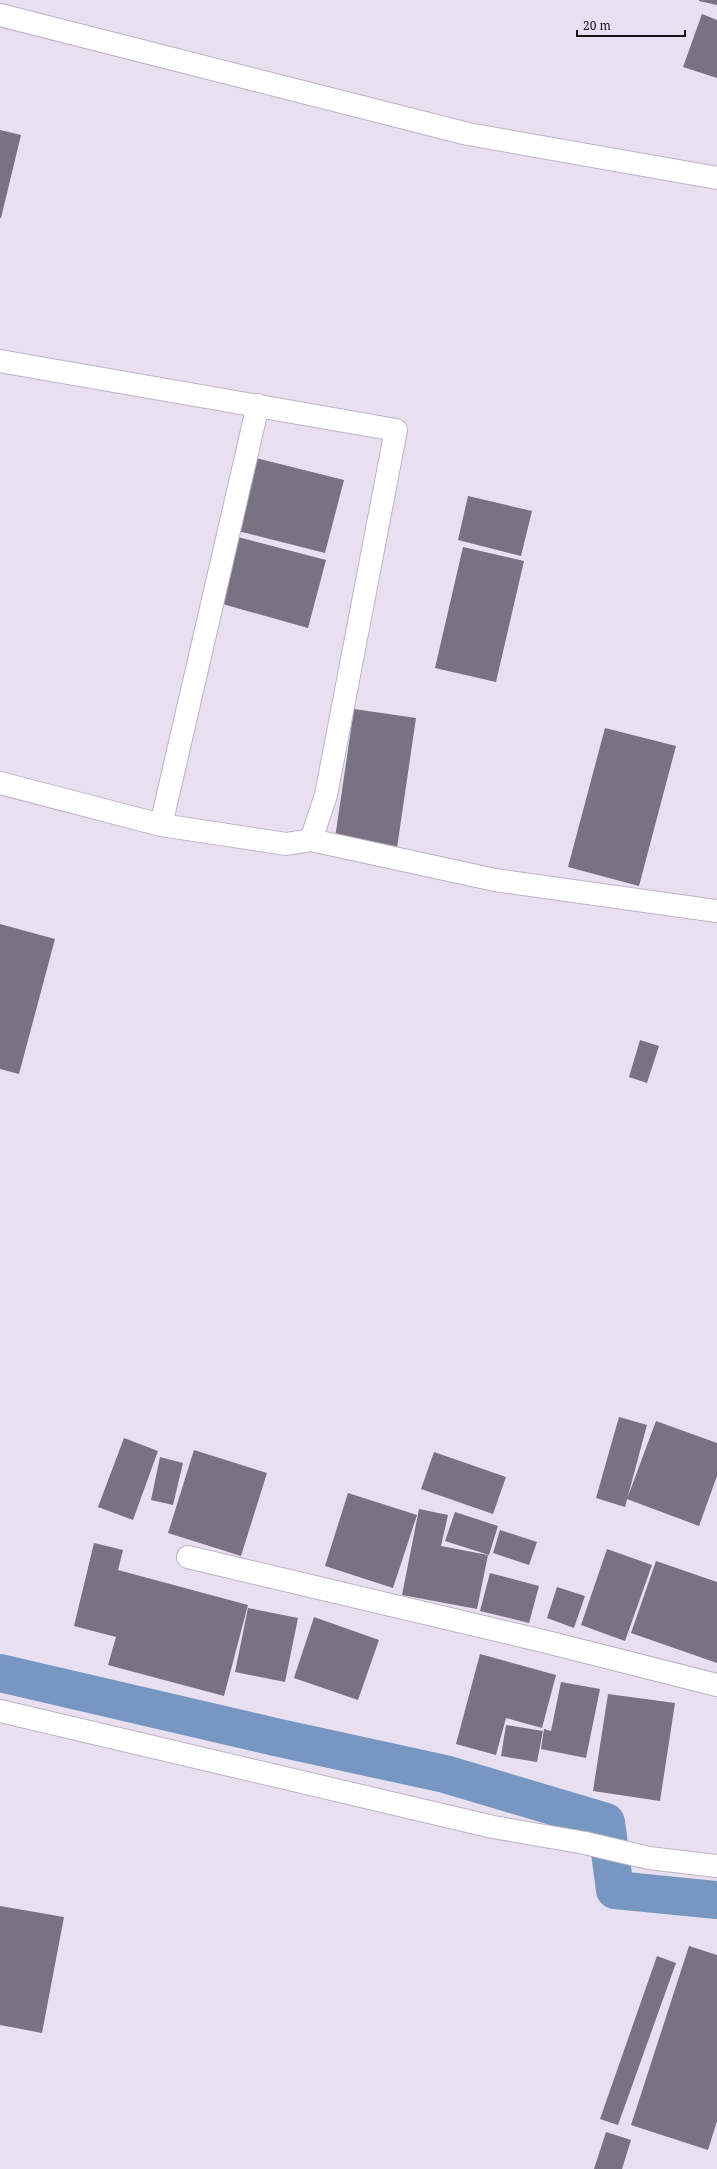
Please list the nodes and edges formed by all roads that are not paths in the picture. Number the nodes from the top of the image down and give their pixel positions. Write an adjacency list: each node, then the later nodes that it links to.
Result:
1 (0, 15): 2 (street)
2 (717, 178)
3 (0, 361): 4 (street)
4 (258, 405): 6 (street); 7 (street)
5 (0, 783): 6 (street)
6 (161, 825): 7 (street)
7 (311, 840): 8 (street)
8 (717, 911)
9 (188, 1557): 10 (street)
10 (717, 1685)
11 (0, 1713): 12 (street)
12 (717, 1866)

